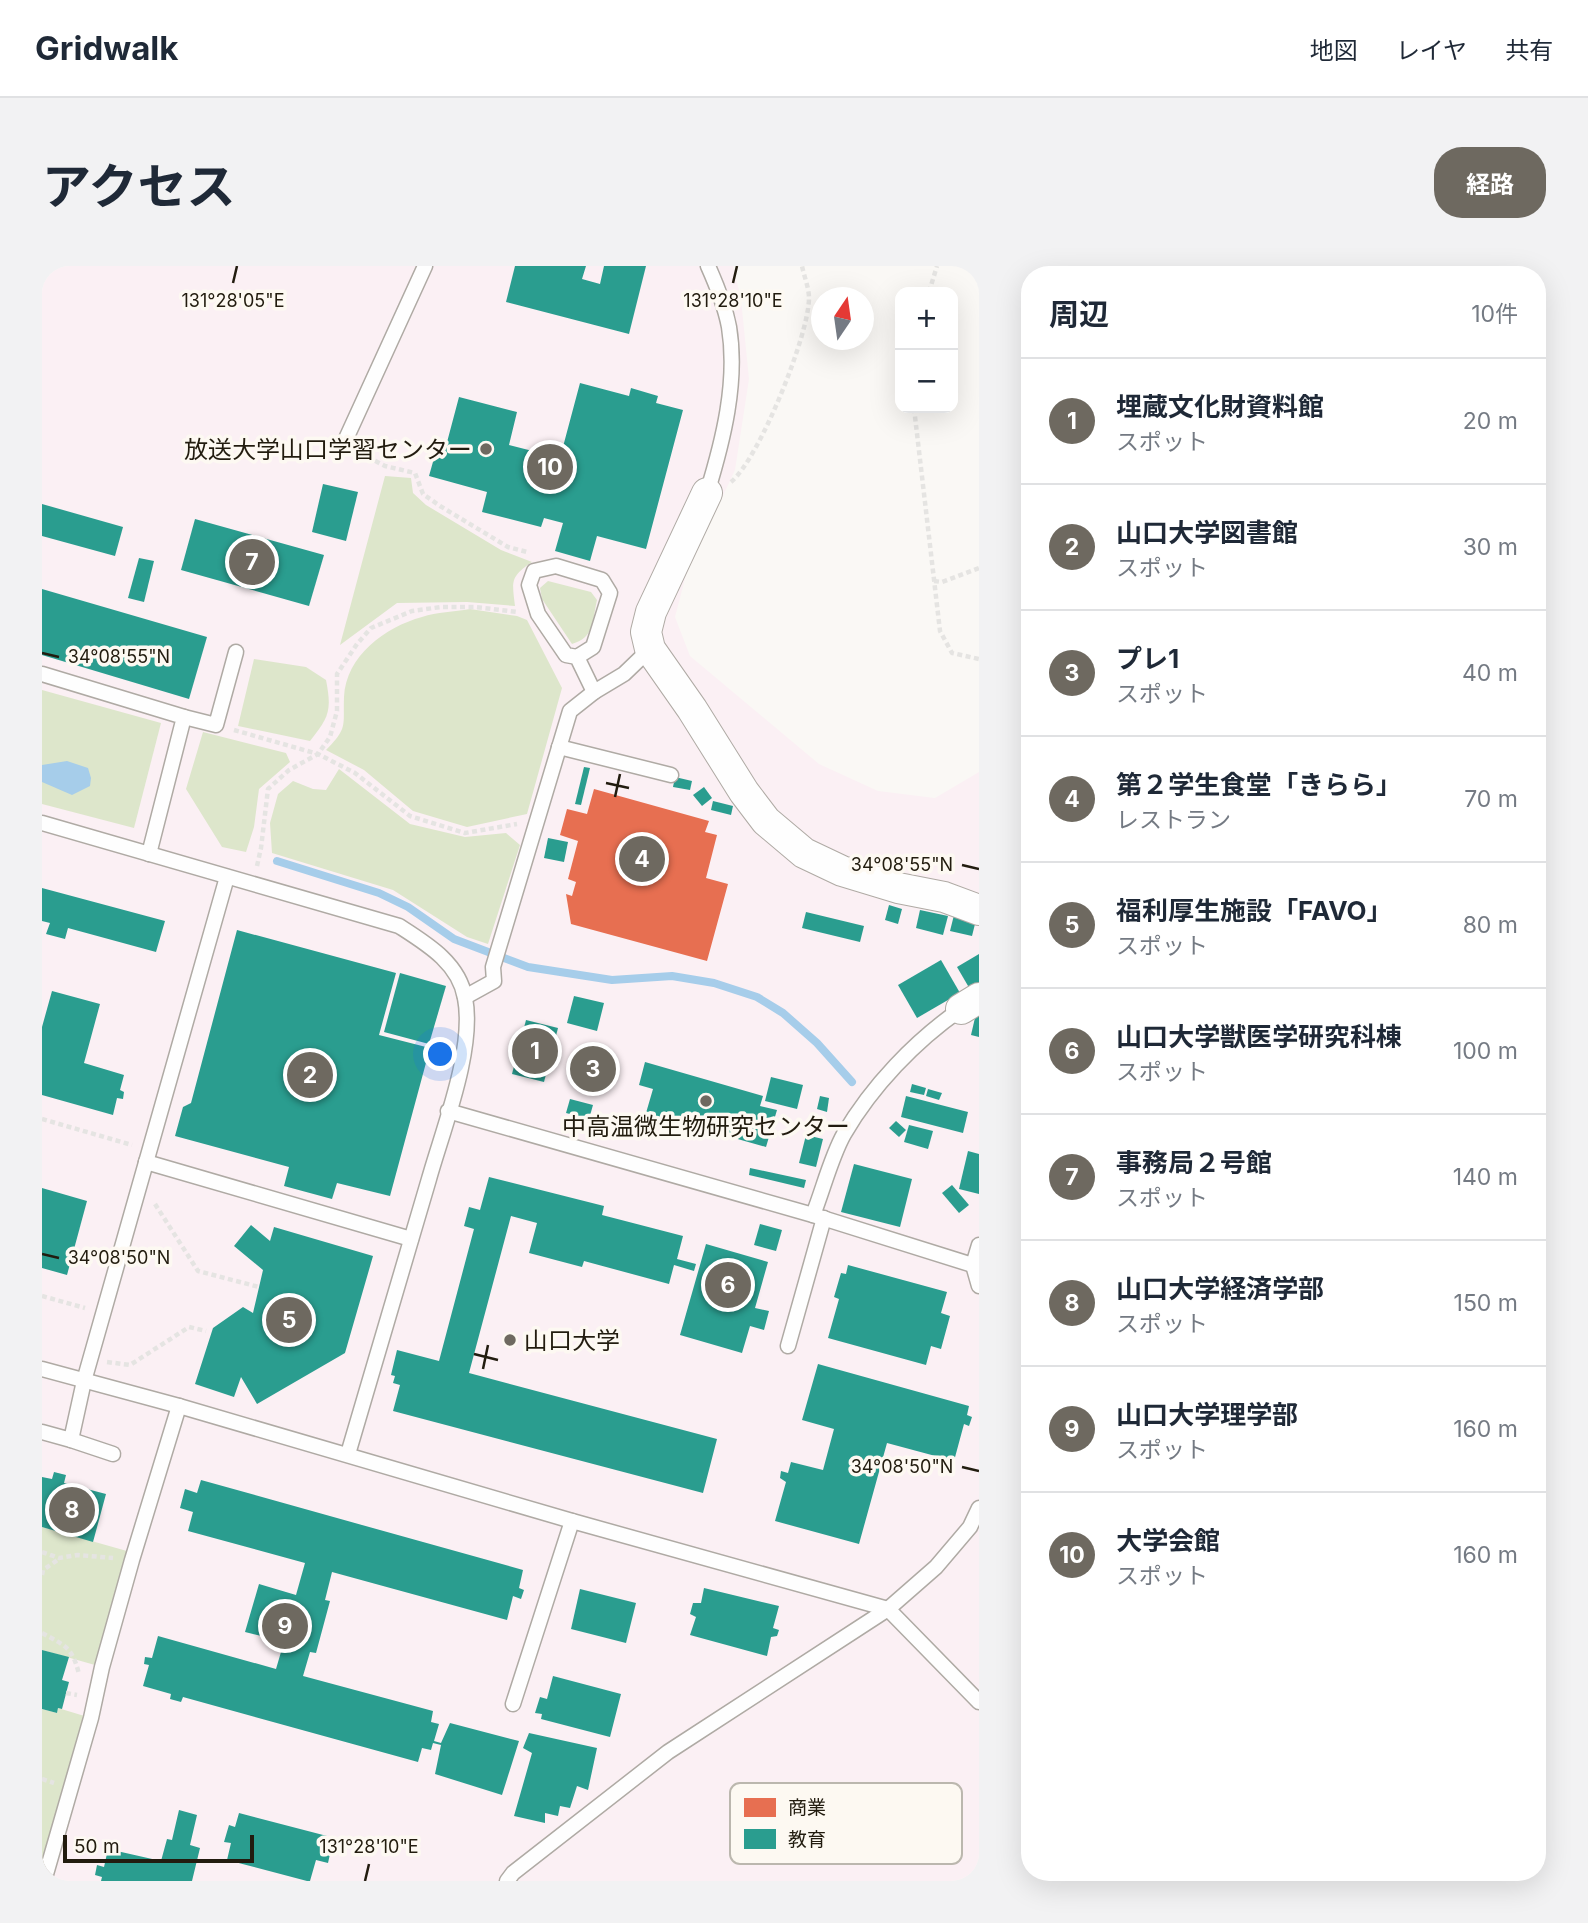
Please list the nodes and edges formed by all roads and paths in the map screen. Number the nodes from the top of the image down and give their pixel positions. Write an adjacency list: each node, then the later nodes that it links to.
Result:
1 (425, 266): 7 (lane)
2 (708, 266): 8 (lane)
3 (802, 266): 8 (path)
4 (936, 266): 5 (path)
5 (930, 287)
6 (915, 413): 11 (path)
7 (345, 440): 9 (path)
8 (706, 493): 13 (street)
9 (556, 566): 12 (lane); 15 (lane)
10 (979, 568): 11 (path)
11 (933, 581): 16 (path)
12 (538, 614): 15 (lane); 22 (path)
13 (650, 649): 18 (lane); 29 (street)
14 (236, 652): 20 (lane)
15 (577, 657): 18 (lane)
16 (979, 659)
17 (42, 674): 19 (lane)
18 (594, 692): 21 (lane)
19 (184, 717): 20 (lane); 26 (lane)
20 (216, 725): 22 (path)
21 (559, 747): 23 (lane); 24 (lane)
22 (318, 754): 24 (path); 28 (path)
23 (671, 775)
24 (537, 821): 30 (lane)
25 (42, 823): 26 (lane)
26 (149, 854): 27 (lane)
27 (227, 877): 28 (lane); 34 (lane)
28 (252, 884): 30 (lane)
29 (979, 910)
30 (465, 997): 32 (lane)
31 (970, 1004): 36 (lane)
32 (449, 1111): 36 (lane); 37 (lane)
33 (42, 1119): 34 (path)
34 (147, 1156): 35 (lane); 37 (lane)
35 (137, 1192): 41 (path); 43 (lane)
36 (818, 1216): 39 (lane); 45 (lane)
37 (411, 1239): 53 (lane)
38 (979, 1245): 39 (lane)
39 (976, 1266): 40 (lane)
40 (979, 1286)
41 (259, 1287)
42 (42, 1296): 43 (path)
43 (103, 1313): 46 (lane)
44 (206, 1331): 46 (path)
45 (788, 1346)
46 (90, 1359): 48 (lane)
47 (42, 1369): 48 (lane)
48 (84, 1381): 49 (lane); 51 (lane)
49 (179, 1406): 53 (lane); 58 (lane)
50 (42, 1432): 51 (lane)
51 (71, 1440): 52 (lane)
52 (113, 1454)
53 (348, 1454): 55 (lane)
54 (979, 1508): 60 (lane)
55 (572, 1521): 60 (lane); 64 (lane)
56 (42, 1552): 57 (path)
57 (59, 1558): 58 (path); 59 (path)
58 (132, 1560): 65 (lane)
59 (42, 1574)
60 (888, 1609): 63 (lane); 66 (lane)
61 (42, 1633): 62 (path)
62 (81, 1681)
63 (979, 1702)
64 (513, 1704)
65 (44, 1881)
66 (507, 1881)

